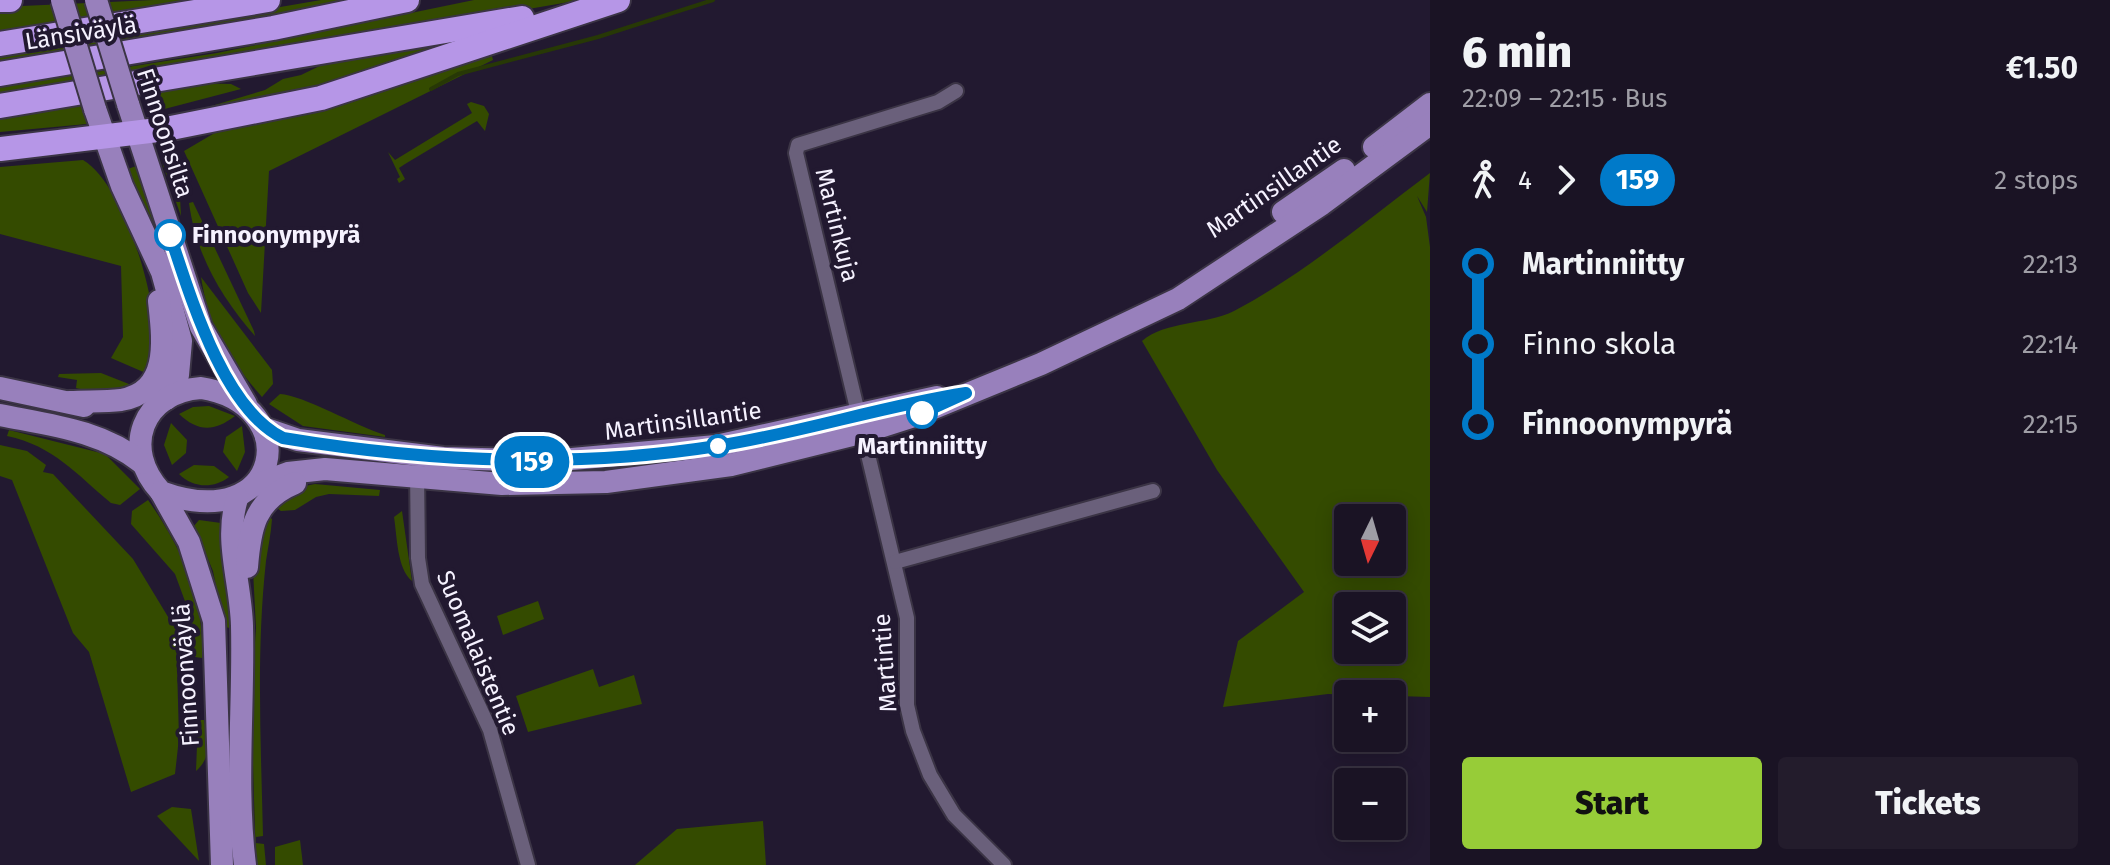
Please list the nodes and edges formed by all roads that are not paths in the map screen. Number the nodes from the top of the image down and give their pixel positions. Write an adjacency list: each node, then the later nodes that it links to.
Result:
1 (0, 0): 2 (highway)
2 (10, 0)
3 (62, 0): 16 (main road, bridge)
4 (96, 0): 15 (main road, Finnoonsilta, bridge)
5 (268, 0): 9 (highway, Länsiväylä)
6 (407, 0): 10 (highway, Länsiväylä)
7 (611, 0): 13 (highway)
8 (618, 0): 15 (highway)
9 (0, 44)
10 (0, 74)
11 (956, 91): 25 (street, Martinkuja)
12 (1430, 104): 19 (main road, Martinsillantie)
13 (0, 106)
14 (1430, 124): 19 (main road, Martinsillantie)
15 (138, 132): 16 (highway); 23 (main road, Finnoonsilta)
16 (103, 139): 17 (highway); 18 (main road)
17 (0, 149)
18 (162, 272): 21 (main road); 22 (main road)
19 (1147, 312): 25 (main road, Martinsillantie)
20 (0, 388): 21 (main road)
21 (70, 402): 22 (main road)
22 (160, 405): 23 (main road); 28 (main road)
23 (249, 409): 26 (main road)
24 (0, 415): 28 (main road)
25 (862, 423): 27 (main road, Martinsillantie); 30 (main road, Martinsillantie); 34 (street, Martintie)
26 (263, 428): 27 (main road, Martinsillantie); 33 (main road)
27 (417, 454): 30 (street, Suomalaistentie)
28 (142, 463): 32 (main road)
29 (325, 469): 30 (main road, Martinsillantie); 33 (main road, Martinsillantie); 35 (main road)
30 (417, 478): 38 (street, Suomalaistentie)
31 (1153, 491): 34 (street)
32 (161, 492): 33 (main road); 36 (main road, Finnoonväylä)
33 (246, 492): 35 (main road, Finnoonväylä)
34 (895, 562): 39 (street, Martintie)
35 (241, 596): 37 (main road, Finnoonväylä)
36 (222, 865)
37 (245, 865)
38 (528, 865)
39 (1004, 865)

